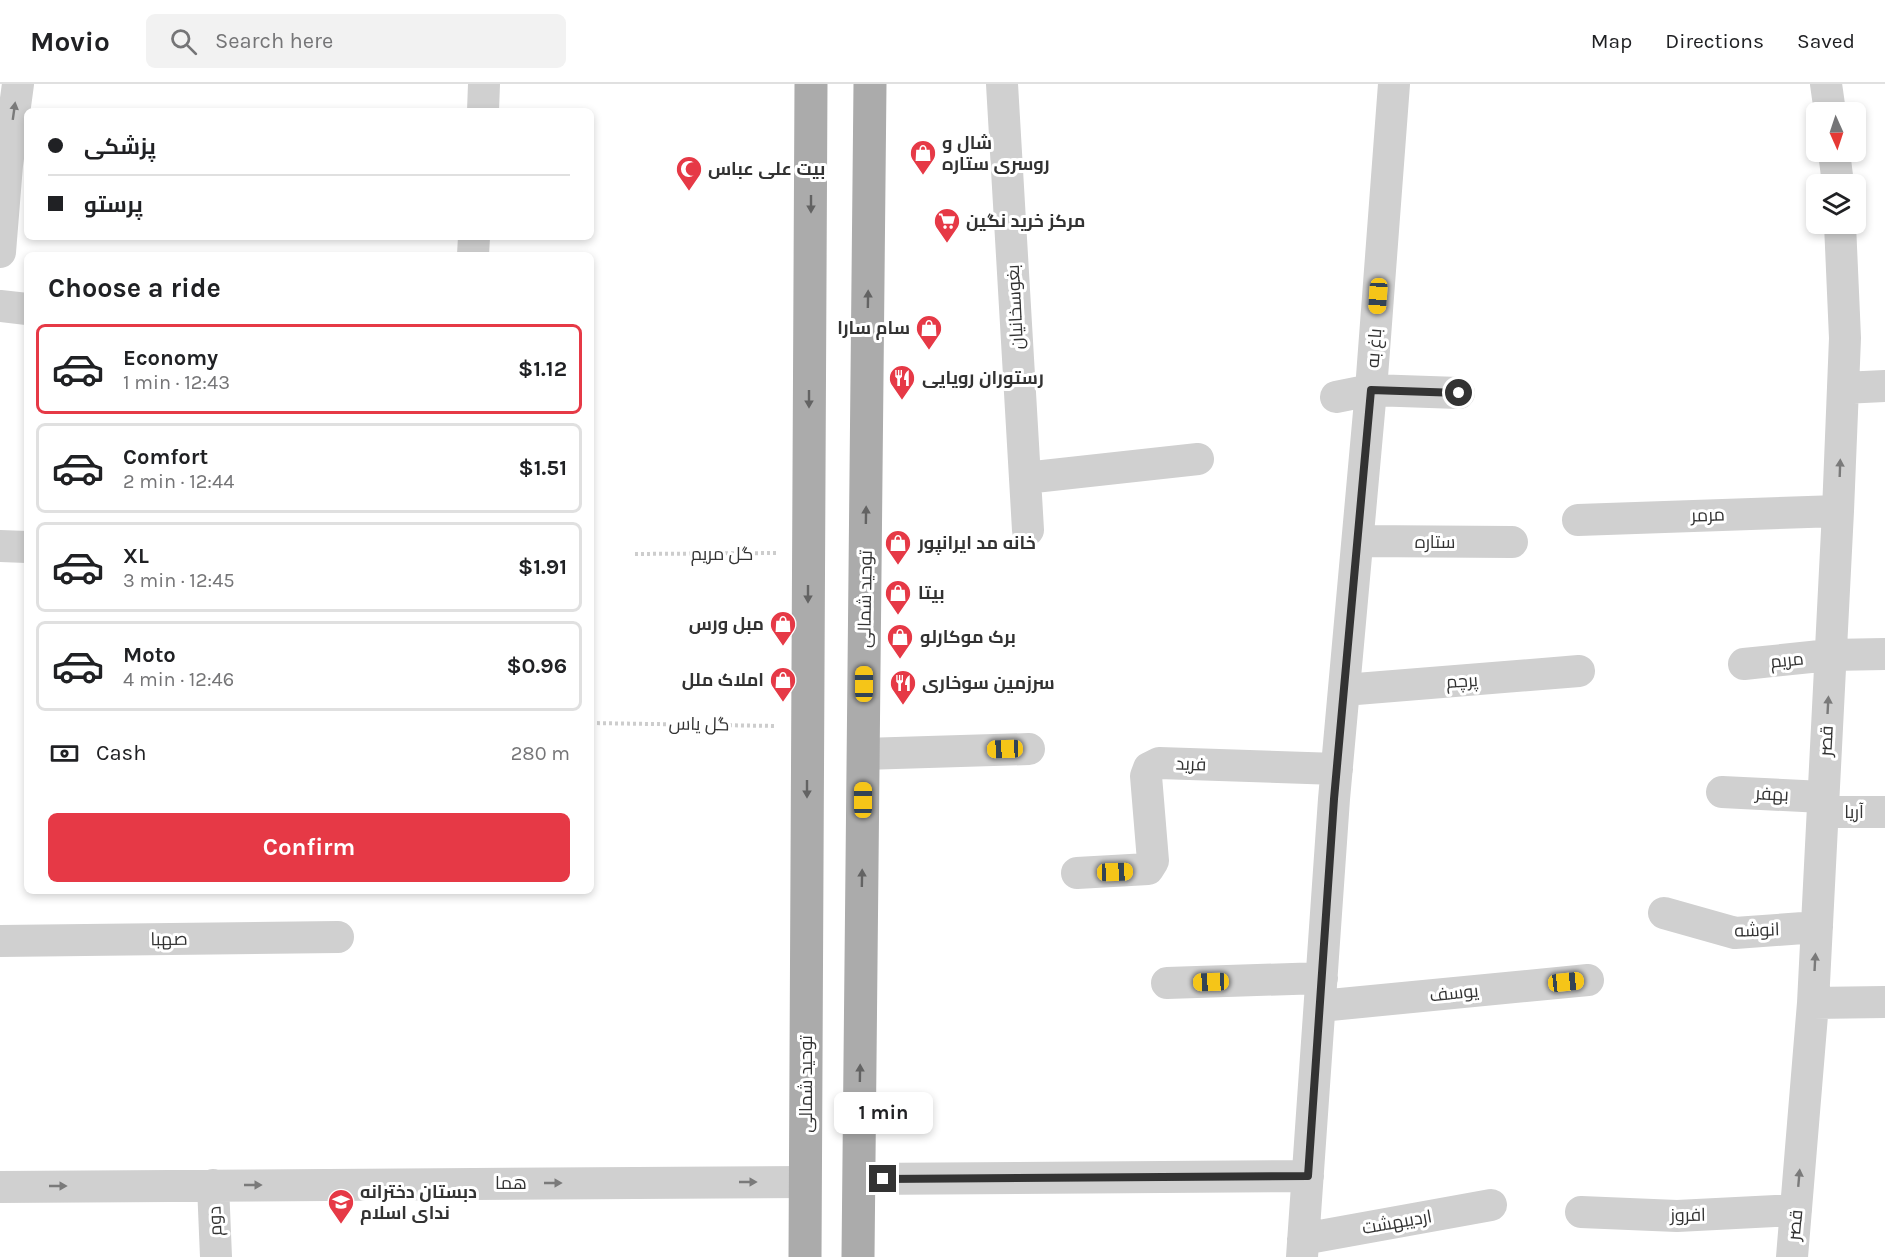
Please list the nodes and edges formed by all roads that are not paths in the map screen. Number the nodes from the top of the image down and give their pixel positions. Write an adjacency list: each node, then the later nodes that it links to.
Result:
1 (18, 84): 13 (street, one-way to 1)
2 (484, 84): 10 (street)
3 (791, 84): 11 (main road)
4 (811, 84): 11 (main road, توحید شمالی)
5 (870, 84): 36 (main road, توحید شمالی, one-way to 5)
6 (1002, 84): 22 (street, بغوسخانیان)
7 (1394, 84): 18 (street, باغ به)
8 (1826, 84): 9 (street)
9 (1829, 102)
10 (483, 108)
11 (811, 146): 53 (main road, توحید شمالی, one-way to 53)
12 (1840, 234): 17 (street, قصر)
13 (0, 252)
14 (0, 306): 15 (street)
15 (24, 309)
16 (1885, 386): 17 (street)
17 (1843, 388): 23 (street, قصر, one-way to 17)
18 (1371, 390): 19 (street); 20 (street); 26 (street, باغ به)
19 (1459, 393)
20 (1336, 397)
21 (1198, 459): 22 (street)
22 (1025, 478): 25 (street, بغوسخانیان)
23 (1838, 511): 24 (street, مرمر); 31 (street, قصر)
24 (1578, 520)
25 (1028, 530)
26 (1358, 542): 27 (street, ستاره); 34 (street, باغ به)
27 (1512, 542)
28 (0, 546): 29 (street)
29 (24, 547)
30 (1885, 654): 31 (street, مریم)
31 (1830, 655): 32 (street, مریم); 39 (street, قصر, one-way to 31)
32 (1744, 664)
33 (1579, 672): 34 (street, پرچم)
34 (1344, 690): 37 (street, باغ به)
35 (1029, 749): 36 (street)
36 (863, 754): 52 (main road, توحید شمالی, one-way to 36)
37 (1337, 769): 41 (street, فرید); 48 (street, باغ به)
38 (1722, 792): 39 (street, بهفر)
39 (1823, 804): 40 (street, آریا); 43 (street, قصر)
40 (1885, 812)
41 (1077, 873)
42 (1664, 913): 43 (street, انوشه)
43 (1817, 927): 50 (street, قصر, one-way to 43)
44 (338, 937): 45 (street, صهبا)
45 (0, 941)
46 (1588, 980): 48 (street, یوسف)
47 (1167, 983): 48 (street, یوسف)
48 (1321, 992): 51 (street, باغ به)
49 (1885, 1002): 50 (street)
50 (1813, 1004): 57 (street, قصر, one-way to 50)
51 (1308, 1176): 52 (street); 59 (street, باغ به)
52 (859, 1179): 62 (main road, توحید شمالی)
53 (805, 1182): 54 (street, هما, one-way to 53); 61 (main road, توحید شمالی)
54 (213, 1185): 55 (street, هما, one-way to 54); 60 (street, دوم)
55 (0, 1186)
56 (1491, 1205): 59 (street, اردیبهشت)
57 (1796, 1210): 58 (street, افروز); 63 (street, قصر)
58 (1581, 1212)
59 (1303, 1248)
60 (216, 1257)
61 (805, 1257)
62 (858, 1257)
63 (1792, 1257)

